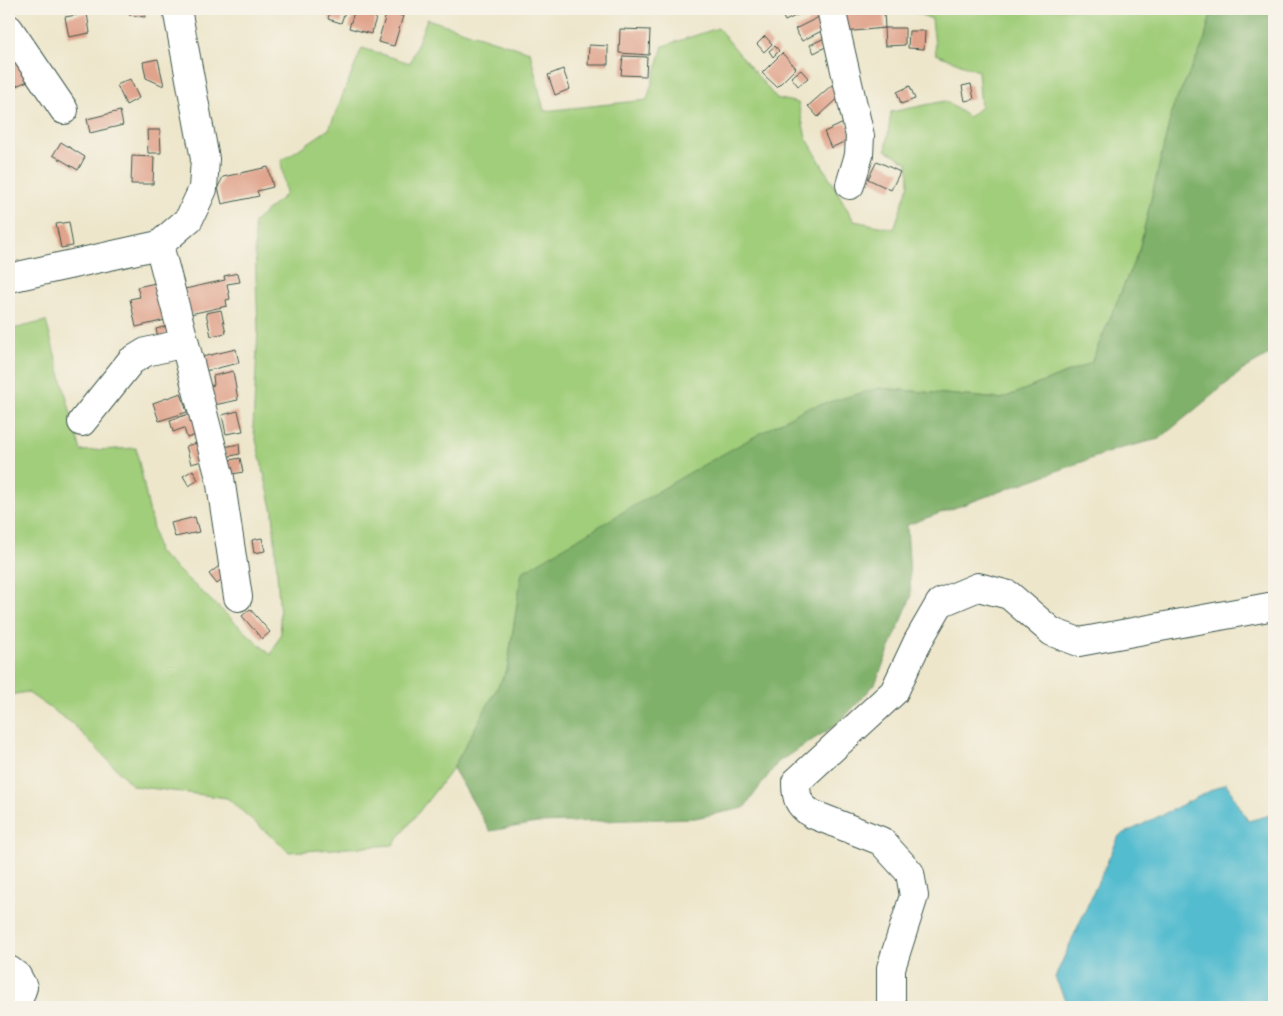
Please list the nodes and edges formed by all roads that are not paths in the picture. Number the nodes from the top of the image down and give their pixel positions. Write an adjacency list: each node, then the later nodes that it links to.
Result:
1 (177, 9): 6 (street)
2 (831, 9): 5 (street)
3 (9, 29): 4 (street)
4 (64, 110)
5 (850, 185)
6 (159, 244): 7 (street); 8 (street)
7 (9, 278)
8 (185, 343): 9 (street); 10 (street)
9 (82, 422)
10 (238, 597)
11 (1274, 606): 14 (street)
12 (9, 970): 13 (street)
13 (16, 1007)
14 (891, 1007)

